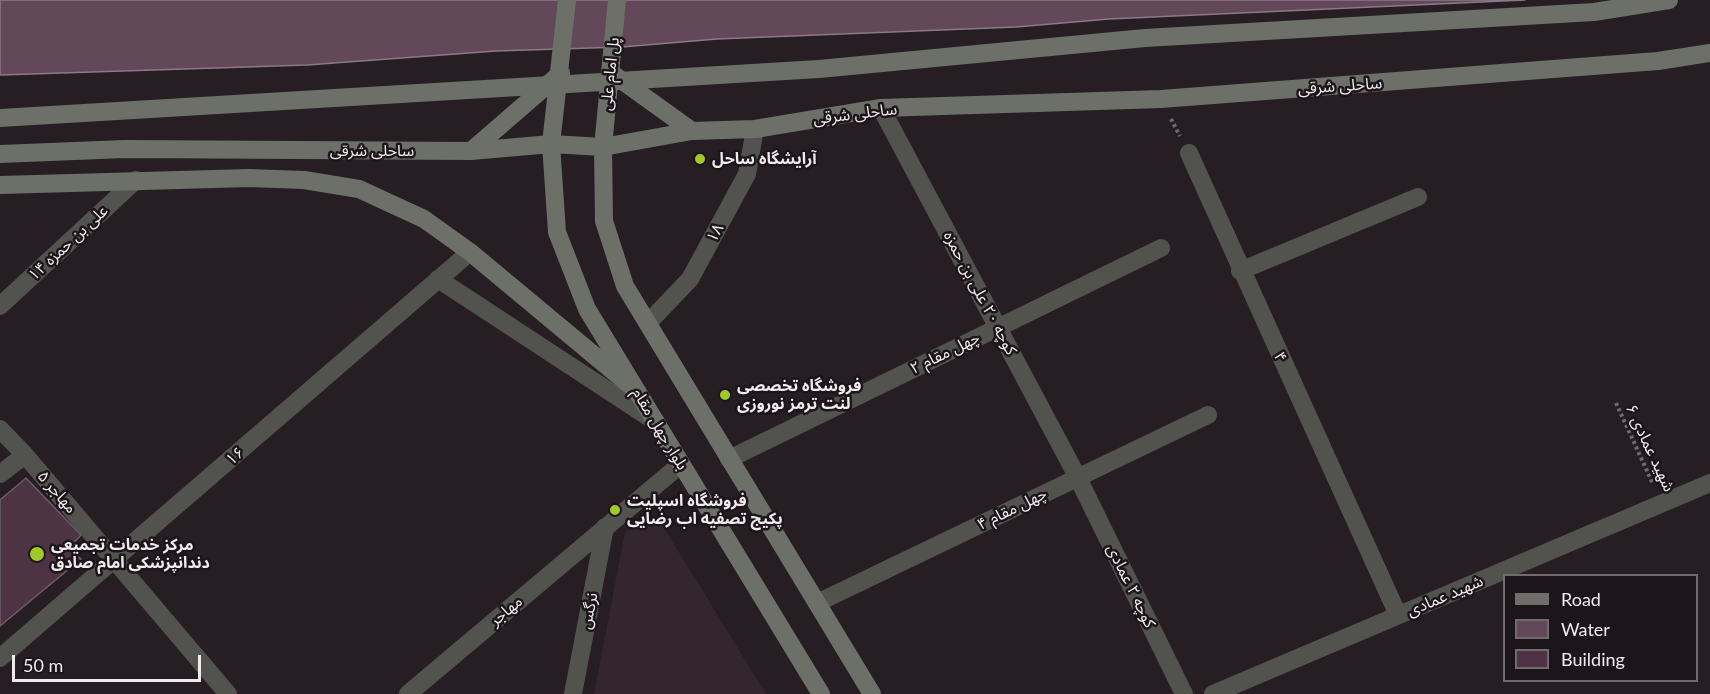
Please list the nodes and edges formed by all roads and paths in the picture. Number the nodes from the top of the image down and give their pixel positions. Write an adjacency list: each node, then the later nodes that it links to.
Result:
1 (567, 0): 6 (main road, bridge)
2 (617, 0): 5 (main road, پل امام علی, bridge)
3 (1669, 0): 9 (main road)
4 (1710, 53): 7 (main road, ساحلی شرقی)
5 (610, 72): 11 (main road, bridge); 13 (main road, پل امام علی, bridge)
6 (561, 73): 12 (main road, bridge); 14 (main road, bridge)
7 (1161, 99): 8 (main road, ساحلی شرقی); 15 (path)
8 (881, 108): 10 (main road, ساحلی شرقی); 26 (street, کوچه ۲۰ علی بن حمزه)
9 (0, 118)
10 (755, 129): 11 (main road, ساحلی شرقی); 25 (street, ۱۸)
11 (692, 131): 13 (main road, ساحلی شرقی)
12 (551, 144): 13 (main road, ساحلی شرقی); 14 (main road, ساحلی شرقی); 27 (main road, بلوار چهل مقام)
13 (603, 147): 25 (main road)
14 (471, 151): 16 (main road, ساحلی شرقی)
15 (1189, 153): 22 (street, ۴)
16 (0, 154)
17 (136, 180): 18 (main road, ساحلی شرقی); 21 (main road, ساحلی شرقی); 24 (street, ۱۴ علی بن حمزه)
18 (0, 185)
19 (1418, 196): 22 (street)
20 (1161, 248): 26 (street, چهل مقام ۲)
21 (470, 252): 23 (street, ۱۶); 27 (main road, ساحلی شرقی)
22 (1240, 271): 42 (street, ۴)
23 (438, 279): 30 (street); 40 (street, ۱۶)
24 (0, 306)
25 (648, 323): 33 (main road)
26 (998, 327): 33 (street, چهل مقام ۲); 36 (street, کوچه ۲۰ علی بن حمزه)
27 (637, 391): 30 (main road, بلوار چهل مقام)
28 (1616, 403): 38 (path, ۶ شهید عمادی)
29 (1208, 415): 36 (street, چهل مقام ۴)
30 (656, 422): 34 (main road, بلوار چهل مقام)
31 (0, 429): 32 (street, ۵ مهاجر)
32 (25, 455): 35 (street); 40 (street, ۵ مهاجر)
33 (729, 459): 41 (main road)
34 (681, 464): 39 (street, مهاجر); 47 (main road, بلوار چهل مقام)
35 (0, 474)
36 (1078, 478): 41 (street, چهل مقام ۴); 49 (street, کوچه ۲ عمادی)
37 (1710, 483): 38 (street, شهید عمادی)
38 (1662, 504): 42 (street, شهید عمادی)
39 (605, 527): 45 (street, مهاجر); 46 (street, نرگس)
40 (116, 561): 43 (street, ۱۶); 44 (street, ۵ مهاجر)
41 (817, 603): 48 (main road)
42 (1398, 615): 50 (street, شهید عمادی)
43 (0, 658)
44 (228, 694)
45 (408, 694)
46 (573, 694)
47 (821, 694)
48 (872, 694)
49 (1184, 694)
50 (1213, 694)

